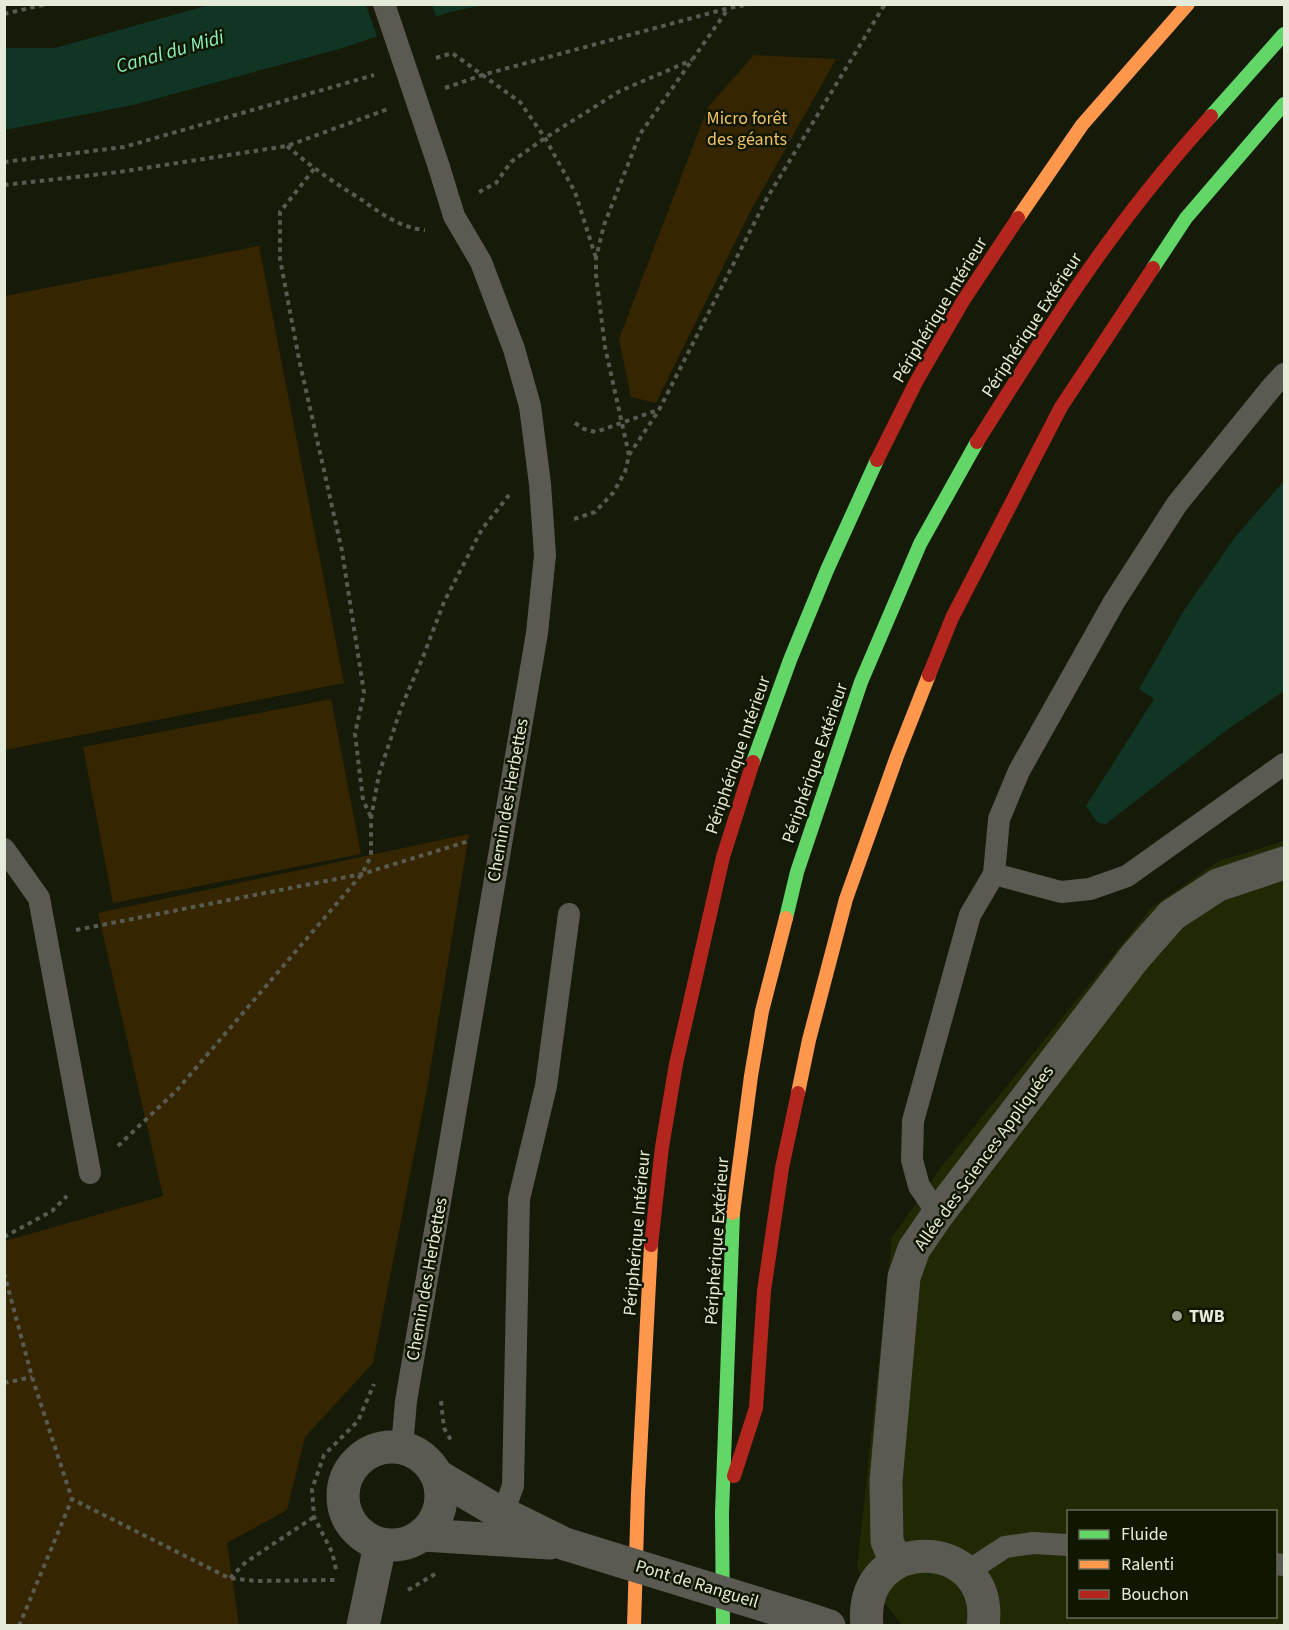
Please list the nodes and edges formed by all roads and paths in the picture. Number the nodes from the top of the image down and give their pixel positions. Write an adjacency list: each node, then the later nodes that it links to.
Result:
1 (47, 4): 7 (path)
2 (384, 4): 47 (lane, Chemin des Herbettes, bridge)
3 (750, 4): 6 (path)
4 (885, 4): 25 (path)
5 (1188, 4): 62 (highway, Périphérique Intérieur)
6 (729, 8): 10 (path); 12 (path)
7 (4, 15)
8 (1284, 34): 50 (highway, Périphérique Extérieur)
9 (429, 60): 12 (path)
10 (693, 60): 16 (path); 23 (path)
11 (384, 73): 18 (path)
12 (482, 75): 13 (path); 16 (path)
13 (438, 91)
14 (1284, 104): 50 (highway)
15 (395, 107): 17 (path)
16 (545, 138): 21 (path); 23 (path)
17 (287, 146): 19 (path); 20 (path)
18 (4, 162)
19 (314, 169): 22 (path); 32 (path)
20 (4, 185)
21 (484, 188)
22 (428, 231)
23 (597, 258): 27 (path)
24 (1284, 374): 37 (lane)
25 (659, 410): 27 (path); 28 (path)
26 (575, 423): 27 (path)
27 (622, 423): 28 (path)
28 (629, 455): 30 (path)
29 (513, 503): 32 (path)
30 (570, 520)
31 (1284, 764): 37 (lane)
32 (371, 818): 36 (path)
33 (471, 840): 36 (path)
34 (4, 849): 39 (lane)
35 (1284, 863): 41 (street, Allée des Sciences Appliquées)
36 (362, 874): 39 (path); 40 (path)
37 (994, 874): 41 (lane)
38 (568, 914): 52 (lane)
39 (46, 936): 40 (lane)
40 (90, 1173): 42 (path)
41 (938, 1214): 56 (street, Allée des Sciences Appliquées)
42 (4, 1237)
43 (4, 1273): 44 (path)
44 (32, 1377): 46 (path); 49 (path)
45 (376, 1378): 51 (path)
46 (4, 1383)
47 (402, 1447): 48 (street); 54 (street)
48 (438, 1476): 52 (street, Pont de Rangueil); 53 (street)
49 (72, 1499): 58 (path); 60 (path)
50 (722, 1514): 63 (highway, Périphérique Extérieur)
51 (314, 1517): 58 (path); 58 (path)
52 (498, 1526): 53 (street, Pont de Rangueil); 59 (street, Pont de Rangueil, bridge)
53 (423, 1535): 54 (street)
54 (380, 1545): 61 (street)
55 (1067, 1545): 57 (lane)
56 (896, 1563): 57 (street); 64 (street)
57 (967, 1572): 65 (street)
58 (230, 1578)
59 (815, 1621)
60 (19, 1626)
61 (363, 1626)
62 (634, 1626)
63 (723, 1626)
64 (867, 1626)
65 (983, 1626)

